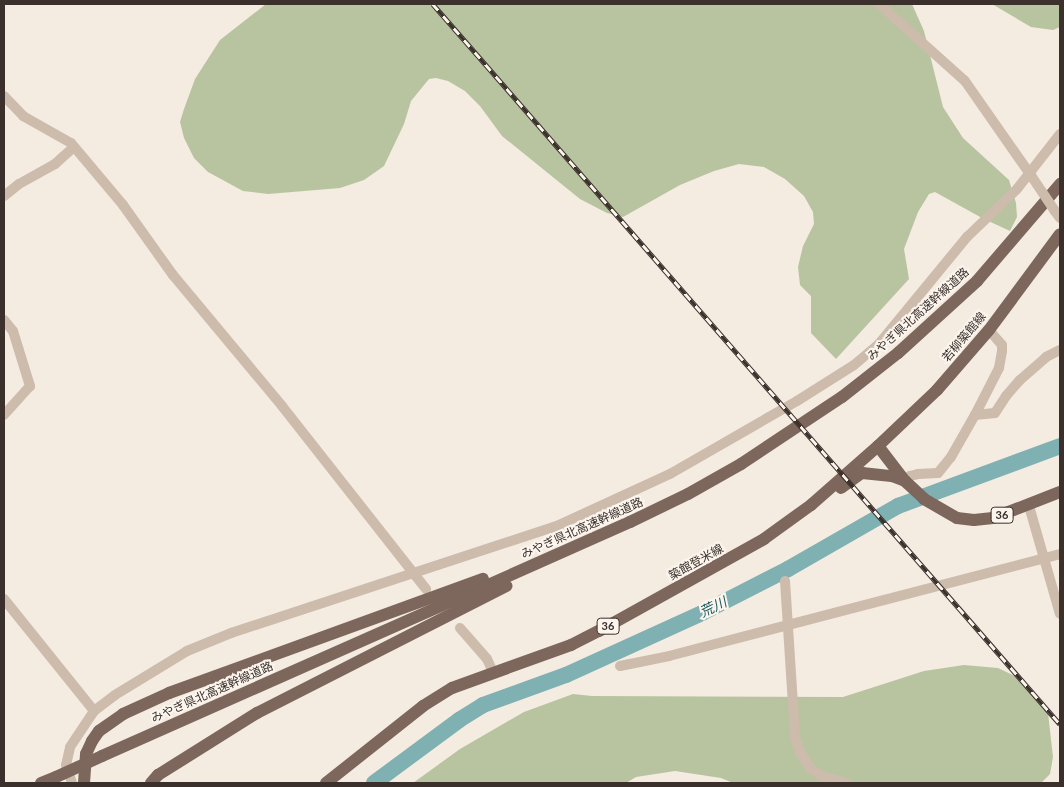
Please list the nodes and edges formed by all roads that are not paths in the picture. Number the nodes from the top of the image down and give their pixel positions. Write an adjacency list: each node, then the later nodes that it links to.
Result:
1 (879, 4): 5 (street)
2 (4, 96): 4 (street)
3 (1060, 134): 5 (street)
4 (74, 147): 7 (street); 23 (street)
5 (1031, 175): 8 (street, bridge); 23 (street)
6 (1060, 184): 20 (main road, みやぎ県北高速幹線道路)
7 (4, 196)
8 (1057, 214)
9 (1060, 234): 11 (main road, 若柳築館線)
10 (4, 320): 13 (street)
11 (989, 330): 14 (street); 15 (main road, 若柳築館線)
12 (1060, 350): 14 (street)
13 (4, 415)
14 (975, 415): 16 (street)
15 (878, 446): 16 (main road, 36); 18 (main road, 築館登米線 / 36)
16 (908, 483): 18 (main road); 19 (main road, 36)
17 (1060, 492): 19 (main road, 36)
18 (810, 505): 31 (main road, 築館登米線 / 36)
19 (1029, 506): 22 (street)
20 (630, 522): 33 (main road, みやぎ県北高速幹線道路, bridge); 35 (main road); 36 (main road)
21 (1060, 554): 22 (street)
22 (1044, 558): 27 (street); 28 (street)
23 (414, 574): 25 (street); 32 (street)
24 (785, 581): 28 (street)
25 (426, 589)
26 (4, 599): 32 (street)
27 (1060, 614)
28 (788, 625): 30 (street); 38 (street)
29 (460, 628): 31 (street)
30 (620, 666)
31 (493, 672): 37 (main road, 築館登米線 / 36)
32 (94, 711): 34 (street)
33 (41, 783)
34 (72, 783)
35 (84, 783)
36 (151, 783)
37 (326, 783)
38 (847, 783)

